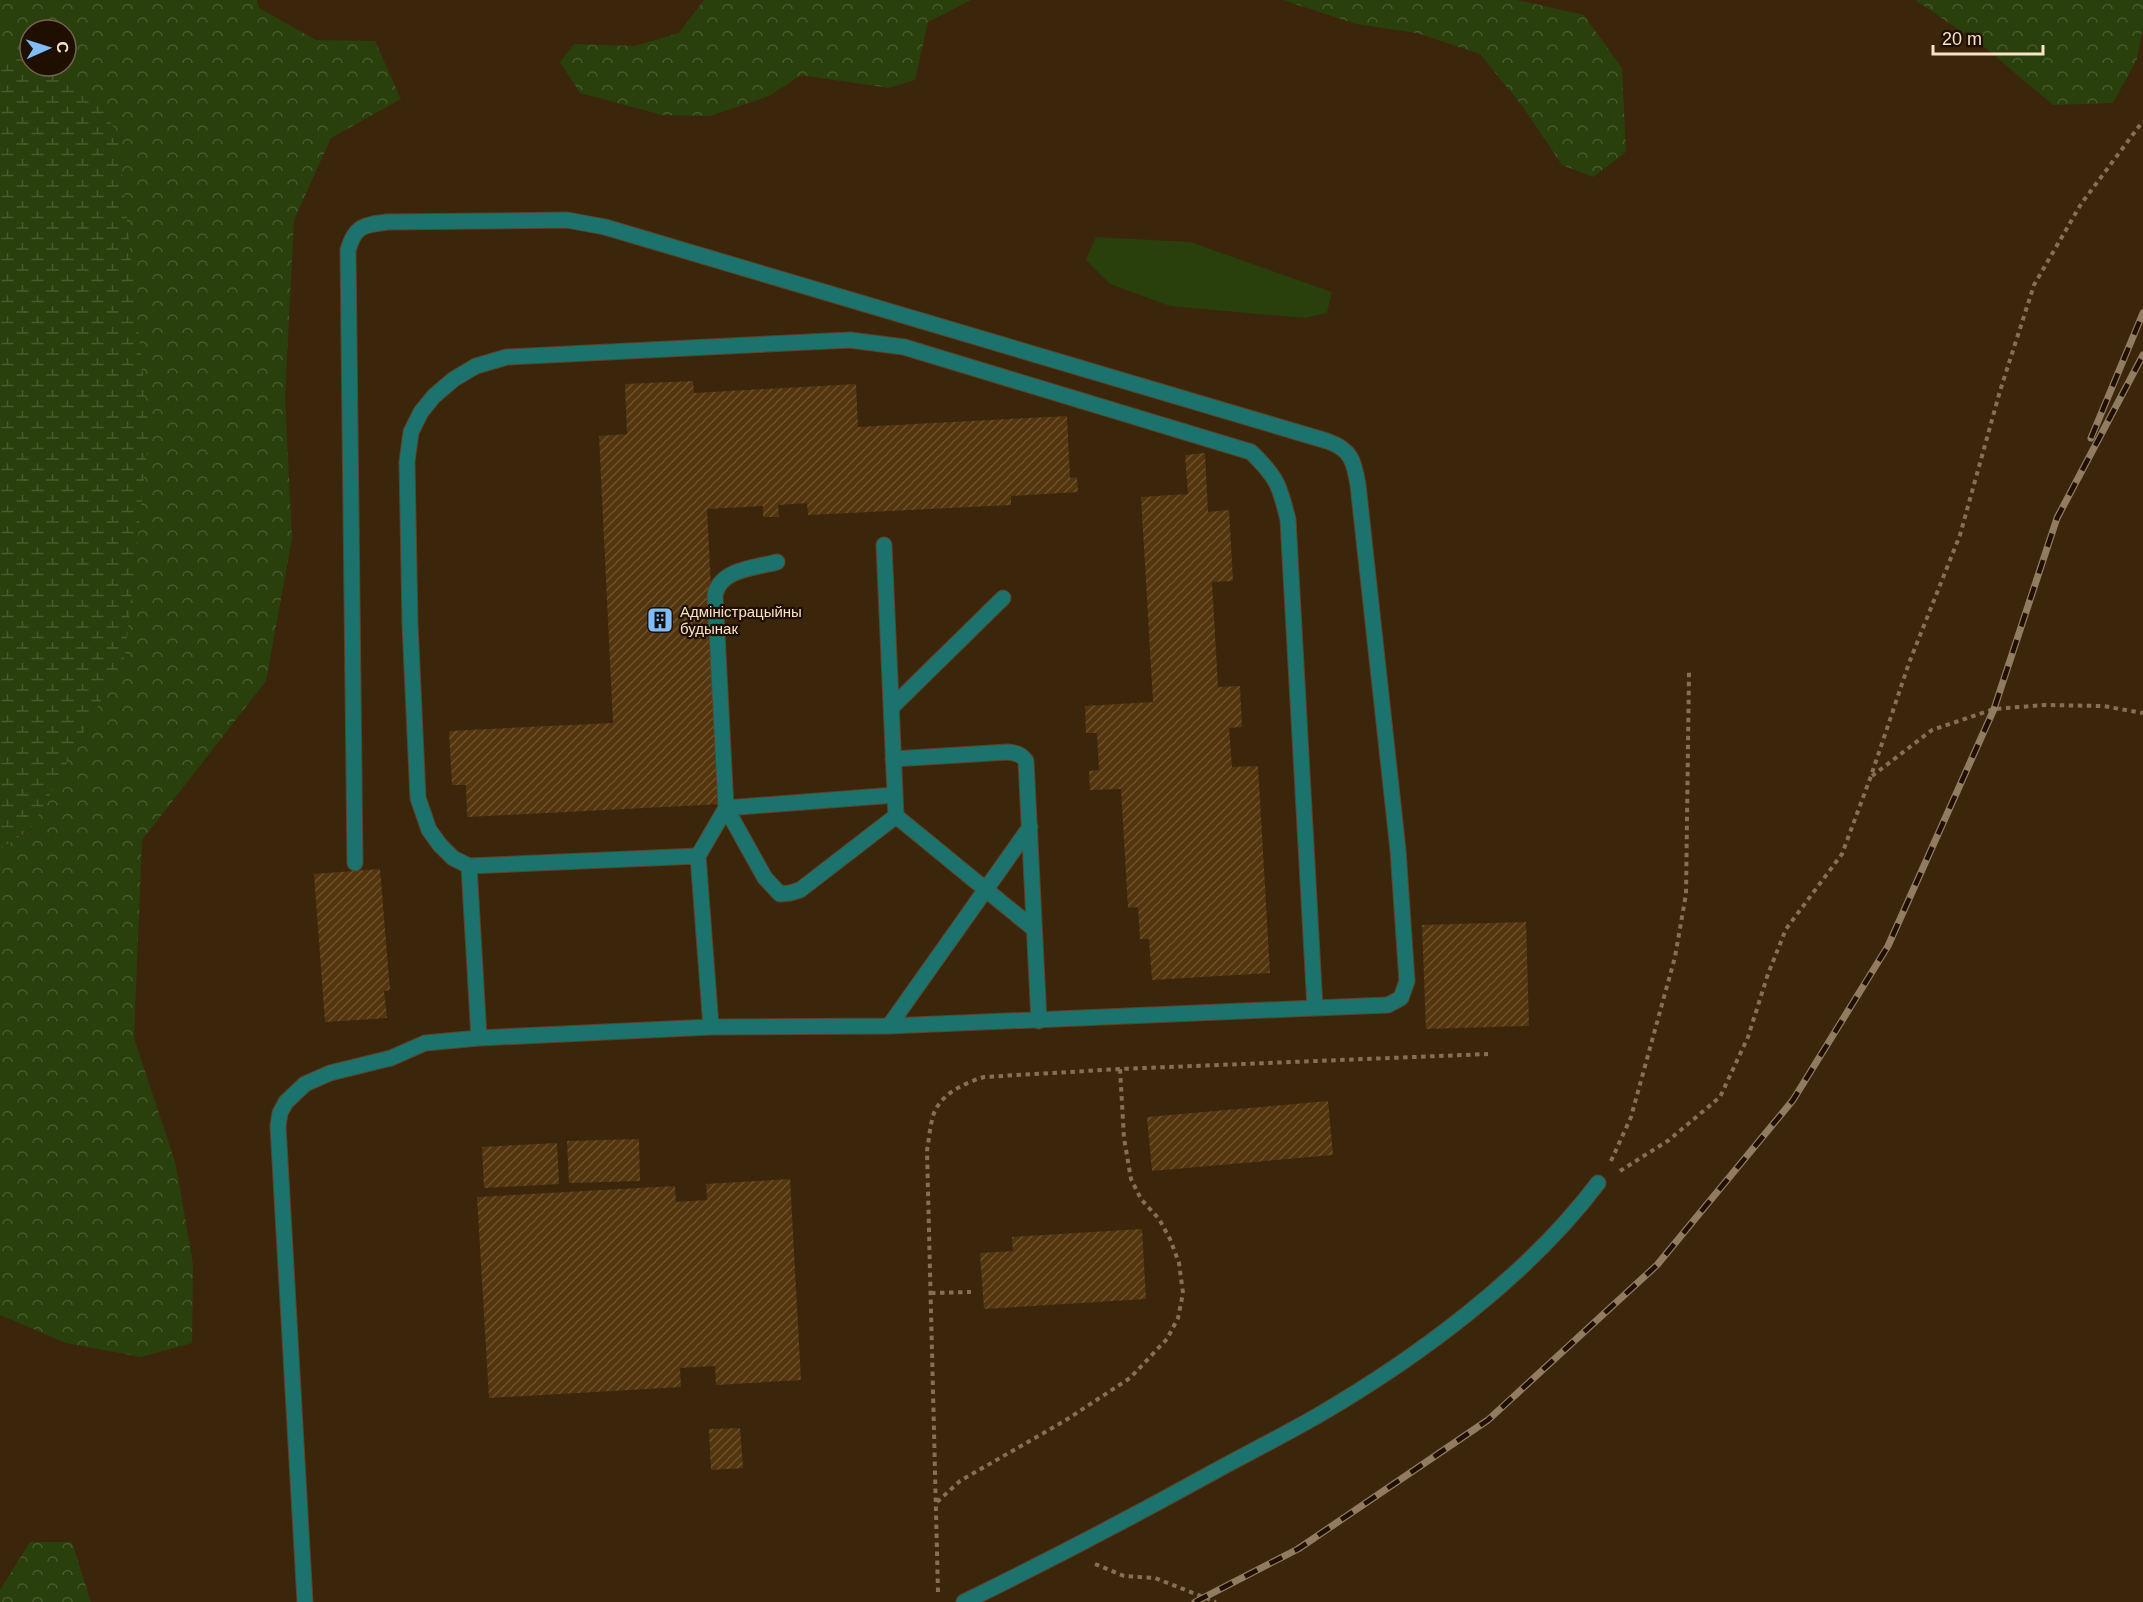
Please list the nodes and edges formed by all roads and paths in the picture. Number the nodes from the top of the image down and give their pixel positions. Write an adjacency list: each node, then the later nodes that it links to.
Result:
1 (2143, 121): 9 (path)
2 (884, 545): 6 (lane)
3 (777, 562): 11 (lane)
4 (1003, 598): 6 (lane)
5 (1689, 671): 26 (path)
6 (891, 708): 8 (lane)
7 (2143, 713): 9 (path)
8 (893, 759): 10 (lane); 13 (lane)
9 (1871, 776): 26 (path)
10 (895, 795): 11 (lane); 12 (lane)
11 (726, 808): 12 (lane); 14 (lane)
12 (896, 816): 17 (lane)
13 (1030, 827): 17 (lane); 18 (lane)
14 (698, 856): 16 (lane); 22 (lane)
15 (355, 863): 19 (lane)
16 (469, 866): 19 (lane); 23 (lane)
17 (986, 890): 18 (lane); 21 (lane)
18 (1034, 929): 20 (lane)
19 (1315, 1008): 20 (lane)
20 (1039, 1021): 21 (lane)
21 (889, 1026): 22 (lane)
22 (711, 1027): 23 (lane)
23 (479, 1038): 31 (lane)
24 (1488, 1054): 25 (path)
25 (1120, 1068): 28 (path); 29 (path)
26 (1600, 1182): 30 (lane)
27 (971, 1292): 28 (path)
28 (931, 1293): 29 (path)
29 (937, 1502): 32 (path)
30 (1076, 1547): 33 (lane); 34 (path)
31 (305, 1602)
32 (938, 1602)
33 (964, 1602)
34 (1216, 1602)

